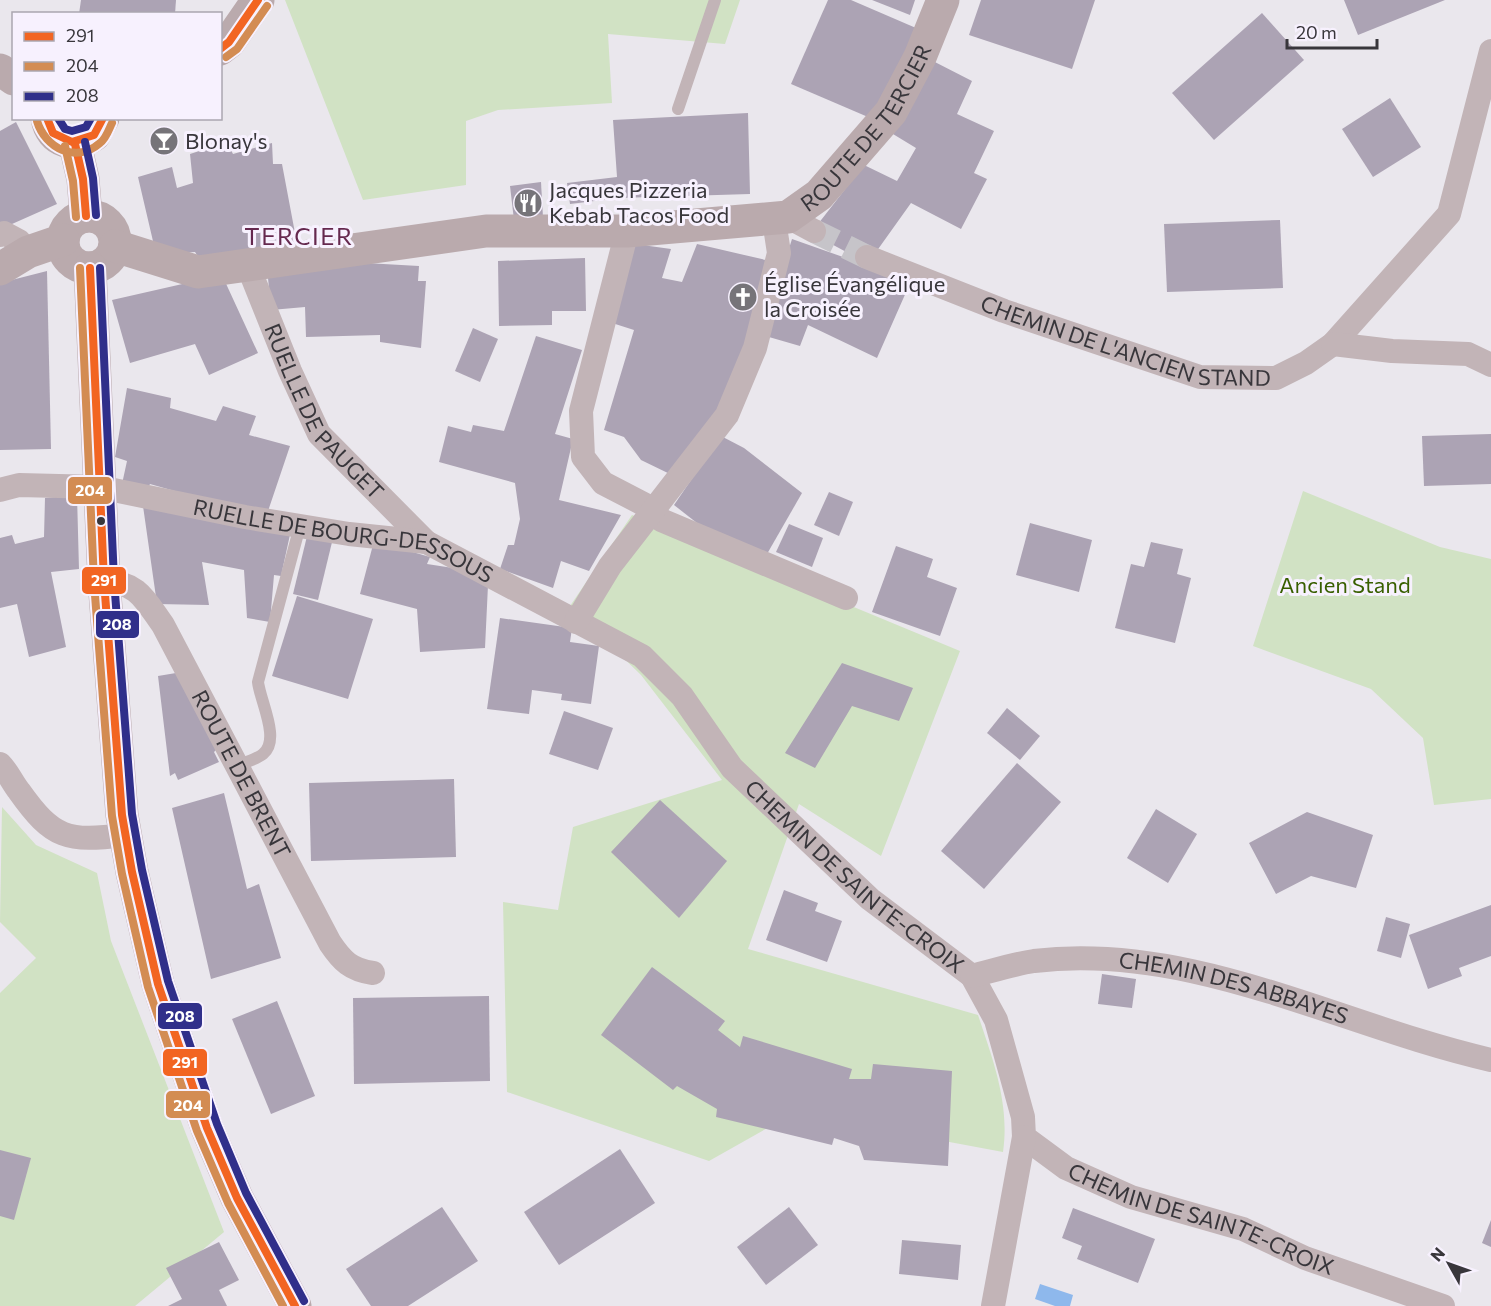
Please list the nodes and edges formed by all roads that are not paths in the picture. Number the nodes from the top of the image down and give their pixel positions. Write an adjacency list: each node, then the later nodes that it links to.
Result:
1 (258, 0): 4 (main road)
2 (715, 0): 6 (lane)
3 (943, 0): 11 (main road, ROUTE DE TERCIER)
4 (222, 47)
5 (1491, 51): 21 (street, CHEMIN DE L'ANCIEN STAND)
6 (678, 109)
7 (48, 120): 9 (main road)
8 (103, 120): 9 (main road)
9 (75, 144): 10 (main road)
10 (86, 216): 14 (main road); 15 (main road)
11 (792, 222): 12 (main road, ROUTE DE TERCIER); 25 (street)
12 (627, 231): 18 (main road, ROUTE DE TERCIER); 25 (street)
13 (0, 235): 16 (street)
14 (63, 240): 16 (main road); 19 (main road)
15 (116, 246): 18 (main road, ROUTE DE TERCIER); 19 (main road)
16 (28, 252): 20 (main road)
17 (867, 257): 21 (street, CHEMIN DE L'ANCIEN STAND)
18 (248, 266): 27 (street, RUELLE DE PAUGET)
19 (90, 268): 23 (main road)
20 (0, 269)
21 (1333, 344): 22 (street)
22 (1491, 365)
23 (99, 488): 24 (street, RUELLE DE BOURG-DESSOUS); 26 (street, RUELLE DE BOURG-DESSOUS); 28 (main road)
24 (0, 490)
25 (653, 509): 29 (street); 30 (street)
26 (300, 526): 27 (street, RUELLE DE BOURG-DESSOUS); 32 (lane)
27 (426, 542): 30 (street, RUELLE DE BOURG-DESSOUS)
28 (104, 581): 32 (street, ROUTE DE BRENT); 33 (main road)
29 (846, 598)
30 (576, 622): 35 (street, CHEMIN DE SAINTE-CROIX)
31 (0, 764): 33 (street)
32 (237, 766): 34 (street, ROUTE DE BRENT)
33 (125, 835): 39 (main road)
34 (373, 973)
35 (972, 976): 36 (street, CHEMIN DES ABBAYES); 37 (street, CHEMIN DE SAINTE-CROIX)
36 (1491, 1060)
37 (1024, 1137): 38 (street, CHEMIN DE SAINTE-CROIX); 40 (street)
38 (1417, 1301): 41 (street, CHEMIN DE SAINTE-CROIX)
39 (295, 1306)
40 (993, 1306)
41 (1443, 1306)

